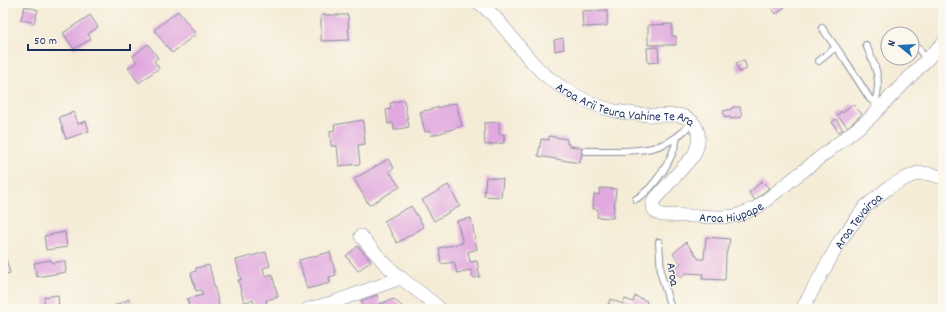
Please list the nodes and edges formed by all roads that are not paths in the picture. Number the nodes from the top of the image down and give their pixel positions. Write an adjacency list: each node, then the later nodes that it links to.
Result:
1 (486, 5): 10 (street, Aroa Arii Teura Vahine Te Ara)
2 (822, 28): 5 (lane)
3 (943, 43): 7 (street, Aroa Hiupape)
4 (866, 44): 9 (lane)
5 (836, 47): 8 (lane); 9 (lane)
6 (920, 51): 7 (lane)
7 (926, 59): 9 (street, Aroa Hiupape)
8 (819, 61)
9 (878, 106): 10 (street, Aroa Hiupape)
10 (692, 122): 11 (lane, Aroa Arii Teura Vahine Te Ara)
11 (677, 138): 12 (lane, Aroa Arii Teura Vahine Te Ara); 14 (lane)
12 (585, 151)
13 (943, 178): 21 (street, Aroa Tevairoa)
14 (636, 199)
15 (361, 236): 17 (street)
16 (659, 242): 20 (lane, Aroa)
17 (401, 278): 18 (street); 19 (street)
18 (308, 309)
19 (440, 309)
20 (671, 309)
21 (802, 309)

